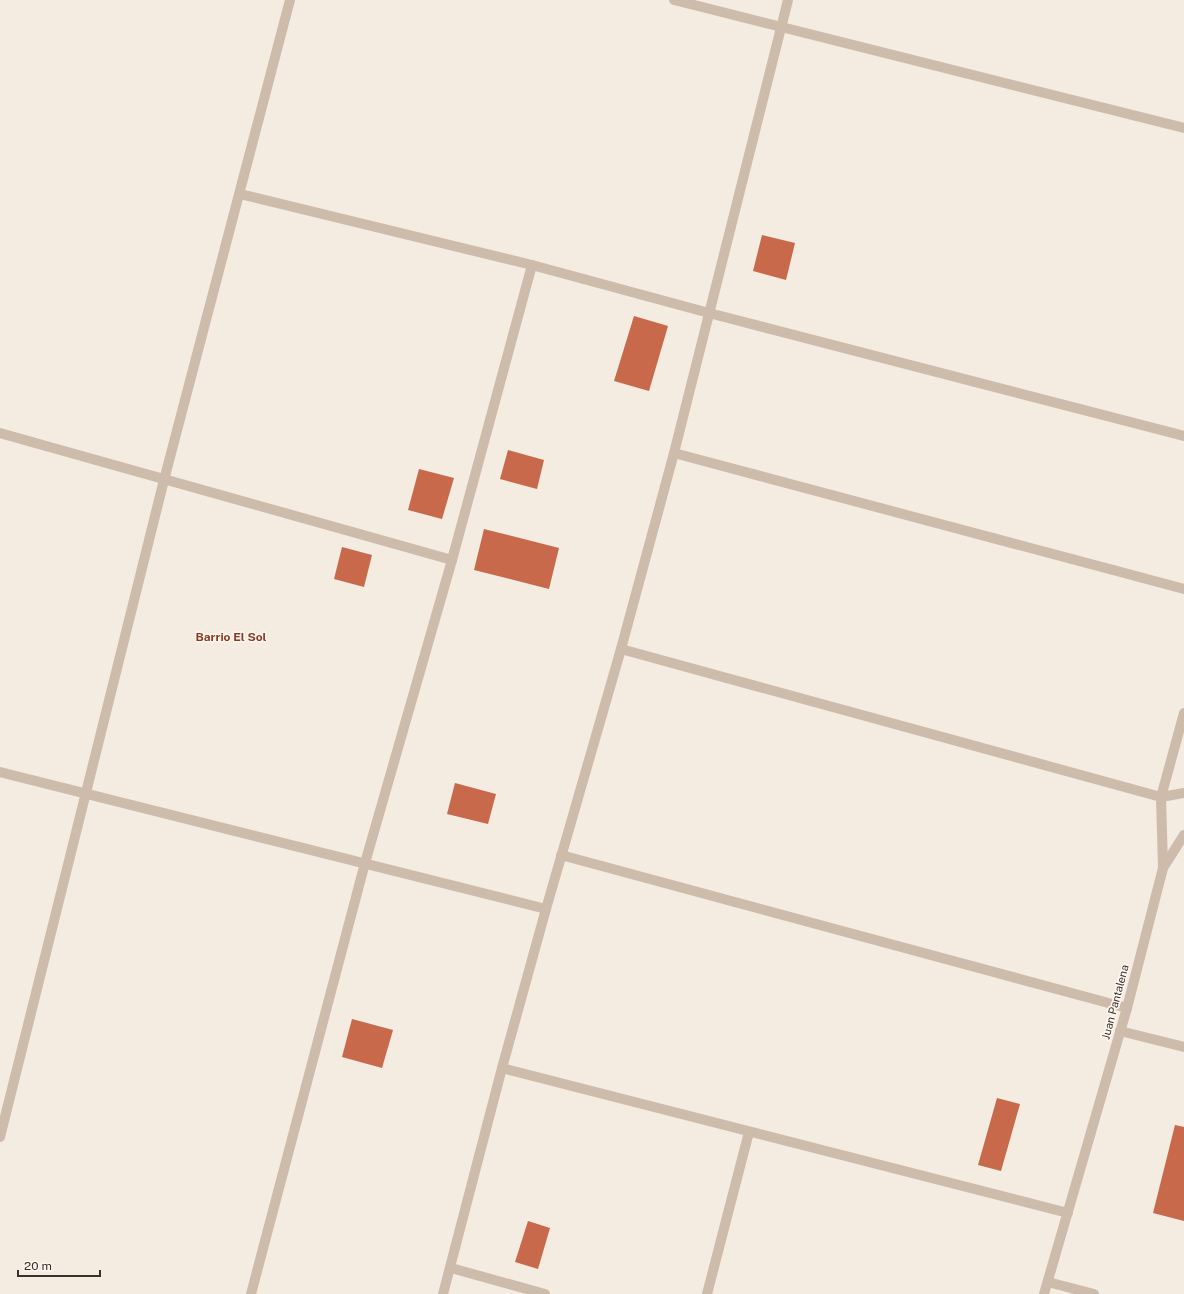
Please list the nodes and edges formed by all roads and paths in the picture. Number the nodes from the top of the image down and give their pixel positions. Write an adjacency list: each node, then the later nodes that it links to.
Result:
1 (290, 0): 6 (street)
2 (674, 0): 4 (street)
3 (788, 0): 4 (street)
4 (781, 26): 5 (street); 8 (street)
5 (1184, 128)
6 (240, 194): 7 (street); 12 (street)
7 (532, 266): 8 (street); 13 (street)
8 (709, 313): 10 (street); 11 (street)
9 (0, 433): 12 (street)
10 (1184, 436)
11 (674, 453): 14 (street); 15 (street)
12 (164, 480): 13 (street); 20 (street)
13 (452, 560): 24 (street)
14 (1184, 589)
15 (621, 649): 21 (street); 23 (street)
16 (1184, 713): 17 (street, Juan Pantalena)
17 (1180, 742): 21 (street, Juan Pantalena)
18 (0, 772): 20 (street)
19 (1184, 793): 21 (street)
20 (86, 794): 24 (street); 32 (street)
21 (1162, 797): 25 (street, Juan Pantalena)
22 (1184, 835): 25 (street)
23 (561, 855): 26 (street); 27 (street)
24 (365, 863): 26 (street); 36 (street)
25 (1163, 868): 27 (street, Juan Pantalena)
26 (546, 909): 30 (street)
27 (1127, 1008): 28 (street, Juan Pantalena)
28 (1120, 1031): 29 (street); 33 (street, Juan Pantalena)
29 (1184, 1047)
30 (502, 1068): 31 (street); 34 (street)
31 (749, 1132): 33 (street); 39 (street)
32 (0, 1136)
33 (1068, 1213): 35 (street, Juan Pantalena)
34 (451, 1268): 37 (street); 38 (street)
35 (1048, 1282): 40 (street, Juan Pantalena); 41 (street)
36 (251, 1294)
37 (443, 1294)
38 (545, 1294)
39 (707, 1294)
40 (1044, 1294)
41 (1094, 1294)

